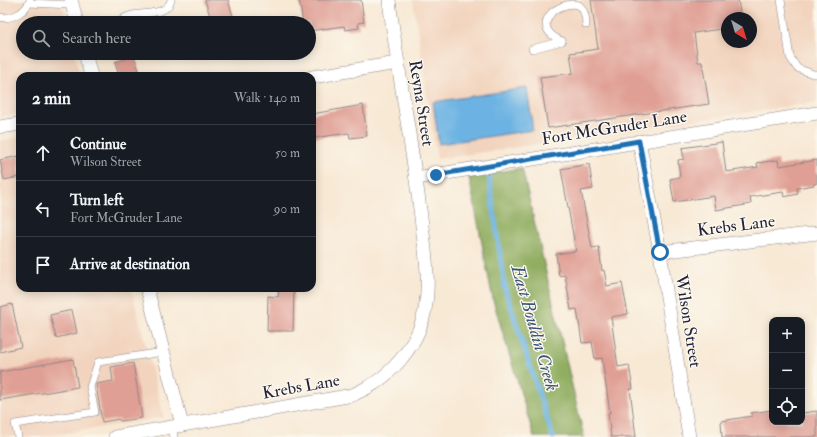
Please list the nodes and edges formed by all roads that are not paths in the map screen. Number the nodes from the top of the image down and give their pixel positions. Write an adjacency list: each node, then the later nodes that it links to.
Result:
1 (171, 0): 7 (lane)
2 (389, 0): 12 (street, Reyna Street)
3 (781, 0): 14 (lane)
4 (30, 1): 5 (lane); 8 (lane)
5 (72, 2): 6 (street)
6 (75, 16)
7 (128, 16)
8 (0, 17)
9 (586, 25): 10 (lane)
10 (532, 48)
11 (87, 60): 13 (street)
12 (397, 63): 15 (street); 20 (street, Reyna Street)
13 (90, 72)
14 (817, 74)
15 (316, 76)
16 (817, 113): 19 (street, Fort McGruder Lane)
17 (16, 125): 18 (street)
18 (0, 128)
19 (639, 141): 20 (street, Fort McGruder Lane); 22 (street, Wilson Street)
20 (416, 178): 23 (street, Reyna Street)
21 (817, 233): 22 (street, Krebs Lane)
22 (660, 252): 29 (street, Wilson Street)
23 (428, 282): 26 (street, Krebs Lane)
24 (148, 292): 25 (street)
25 (163, 352): 26 (street); 27 (lane)
26 (176, 430): 28 (street, Krebs Lane)
27 (18, 437)
28 (114, 437)
29 (689, 437)

